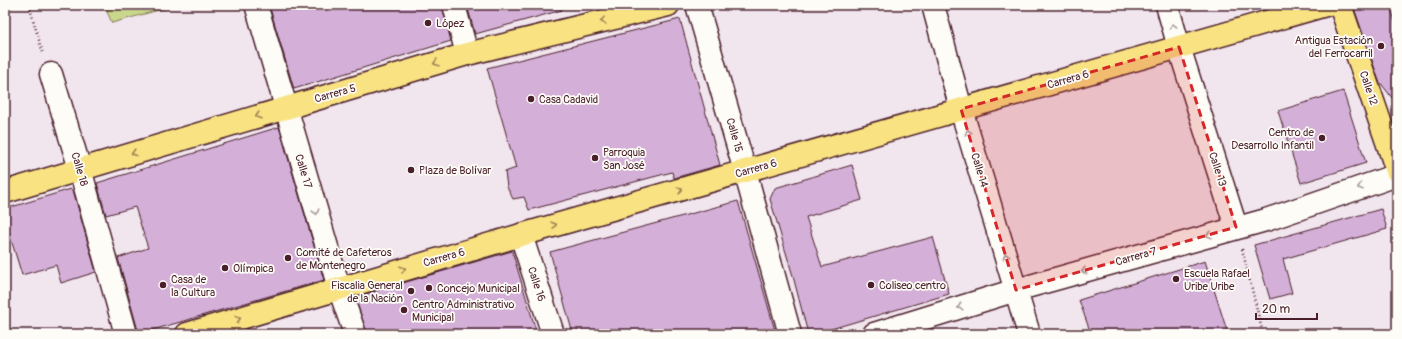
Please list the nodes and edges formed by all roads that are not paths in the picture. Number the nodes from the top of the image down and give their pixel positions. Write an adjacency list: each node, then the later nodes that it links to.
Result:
1 (454, 5): 10 (street)
2 (668, 5): 10 (main road, Carrera 5, one-way to 10)
3 (697, 5): 15 (street, Calle 15)
4 (933, 5): 13 (street, Calle 14)
5 (1168, 5): 9 (street, Calle 13, one-way to 5)
6 (1326, 5): 9 (main road, Carrera 6)
7 (1340, 5): 16 (main road, Calle 12)
8 (256, 8): 12 (street, Calle 17)
9 (1179, 47): 13 (main road, Carrera 6); 19 (street, Calle 13)
10 (467, 54): 12 (main road, Carrera 5, one-way to 12)
11 (51, 74): 14 (street, Calle 18)
12 (285, 108): 14 (main road, Carrera 5, one-way to 14); 21 (street, Calle 17, one-way to 21)
13 (961, 109): 15 (main road, Carrera 6); 22 (street, Calle 14, one-way to 13)
14 (80, 169): 18 (main road, Carrera 5); 23 (street, Calle 18)
15 (745, 171): 20 (main road, Carrera 6, one-way to 15); 27 (street, Calle 15)
16 (1397, 171)
17 (1397, 175): 19 (street, Carrera 7, one-way to 19)
18 (5, 192)
19 (1236, 227): 22 (street, Carrera 7, one-way to 22)
20 (521, 235): 21 (main road, Carrera 6, one-way to 20); 26 (street, Calle 16)
21 (339, 288): 24 (main road, Carrera 6, one-way to 21); 25 (street, Calle 17)
22 (1016, 290): 28 (street, Carrera 7, one-way to 28); 29 (street, Calle 14)
23 (126, 334)
24 (187, 334)
25 (356, 334)
26 (553, 334)
27 (790, 334)
28 (874, 334)
29 (1029, 334)

